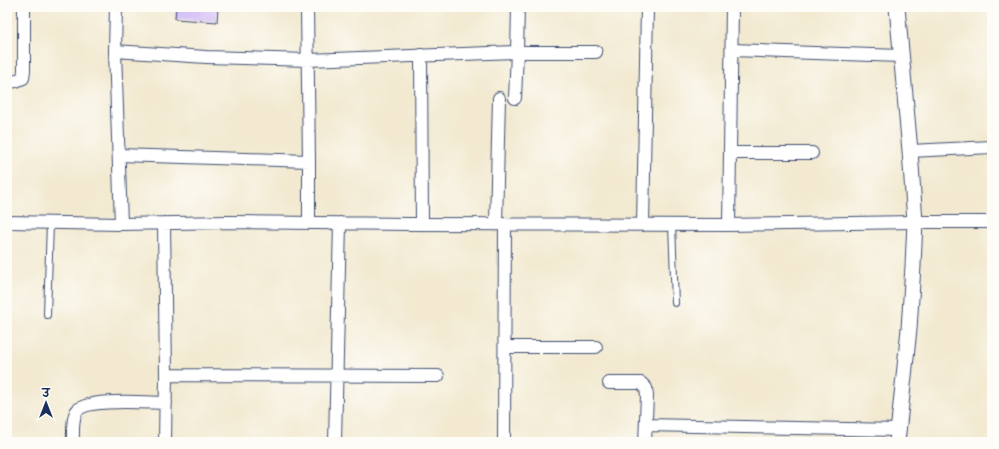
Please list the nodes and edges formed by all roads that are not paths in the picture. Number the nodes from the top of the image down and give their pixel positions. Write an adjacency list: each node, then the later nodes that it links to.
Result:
1 (24, 7): 15 (street)
2 (116, 7): 9 (street)
3 (307, 7): 14 (street)
4 (518, 7): 10 (street)
5 (647, 7): 34 (street)
6 (732, 7): 8 (street)
7 (897, 7): 13 (street)
8 (732, 50): 13 (street); 20 (street)
9 (115, 51): 14 (street); 22 (street)
10 (518, 52): 11 (street); 12 (street); 17 (street)
11 (596, 52)
12 (422, 55): 14 (street); 32 (street)
13 (901, 56): 19 (street)
14 (308, 60): 23 (street)
15 (7, 83)
16 (499, 98): 33 (street)
17 (515, 98)
18 (992, 146): 19 (street)
19 (910, 151): 25 (street)
20 (730, 153): 21 (street); 36 (street)
21 (812, 154)
22 (119, 155): 23 (street); 31 (street)
23 (309, 161): 29 (street)
24 (7, 222): 27 (street)
25 (915, 222): 26 (street); 36 (street); 47 (street)
26 (992, 222)
27 (50, 223): 31 (street); 38 (lane)
28 (164, 223): 29 (street); 31 (street); 41 (street)
29 (309, 223): 30 (street)
30 (340, 223): 32 (street); 42 (street)
31 (120, 224)
32 (422, 224): 33 (street)
33 (501, 224): 34 (street); 39 (street)
34 (643, 225): 35 (street)
35 (672, 225): 36 (street); 37 (lane)
36 (729, 225)
37 (675, 303)
38 (47, 315)
39 (505, 346): 40 (street); 51 (street)
40 (596, 347)
41 (166, 375): 42 (street); 45 (street)
42 (336, 376): 43 (street); 50 (street)
43 (438, 376)
44 (609, 383): 46 (street)
45 (166, 403): 48 (street); 49 (street)
46 (646, 425): 47 (street); 52 (street)
47 (898, 436)
48 (73, 442)
49 (165, 442)
50 (335, 442)
51 (504, 442)
52 (645, 442)

